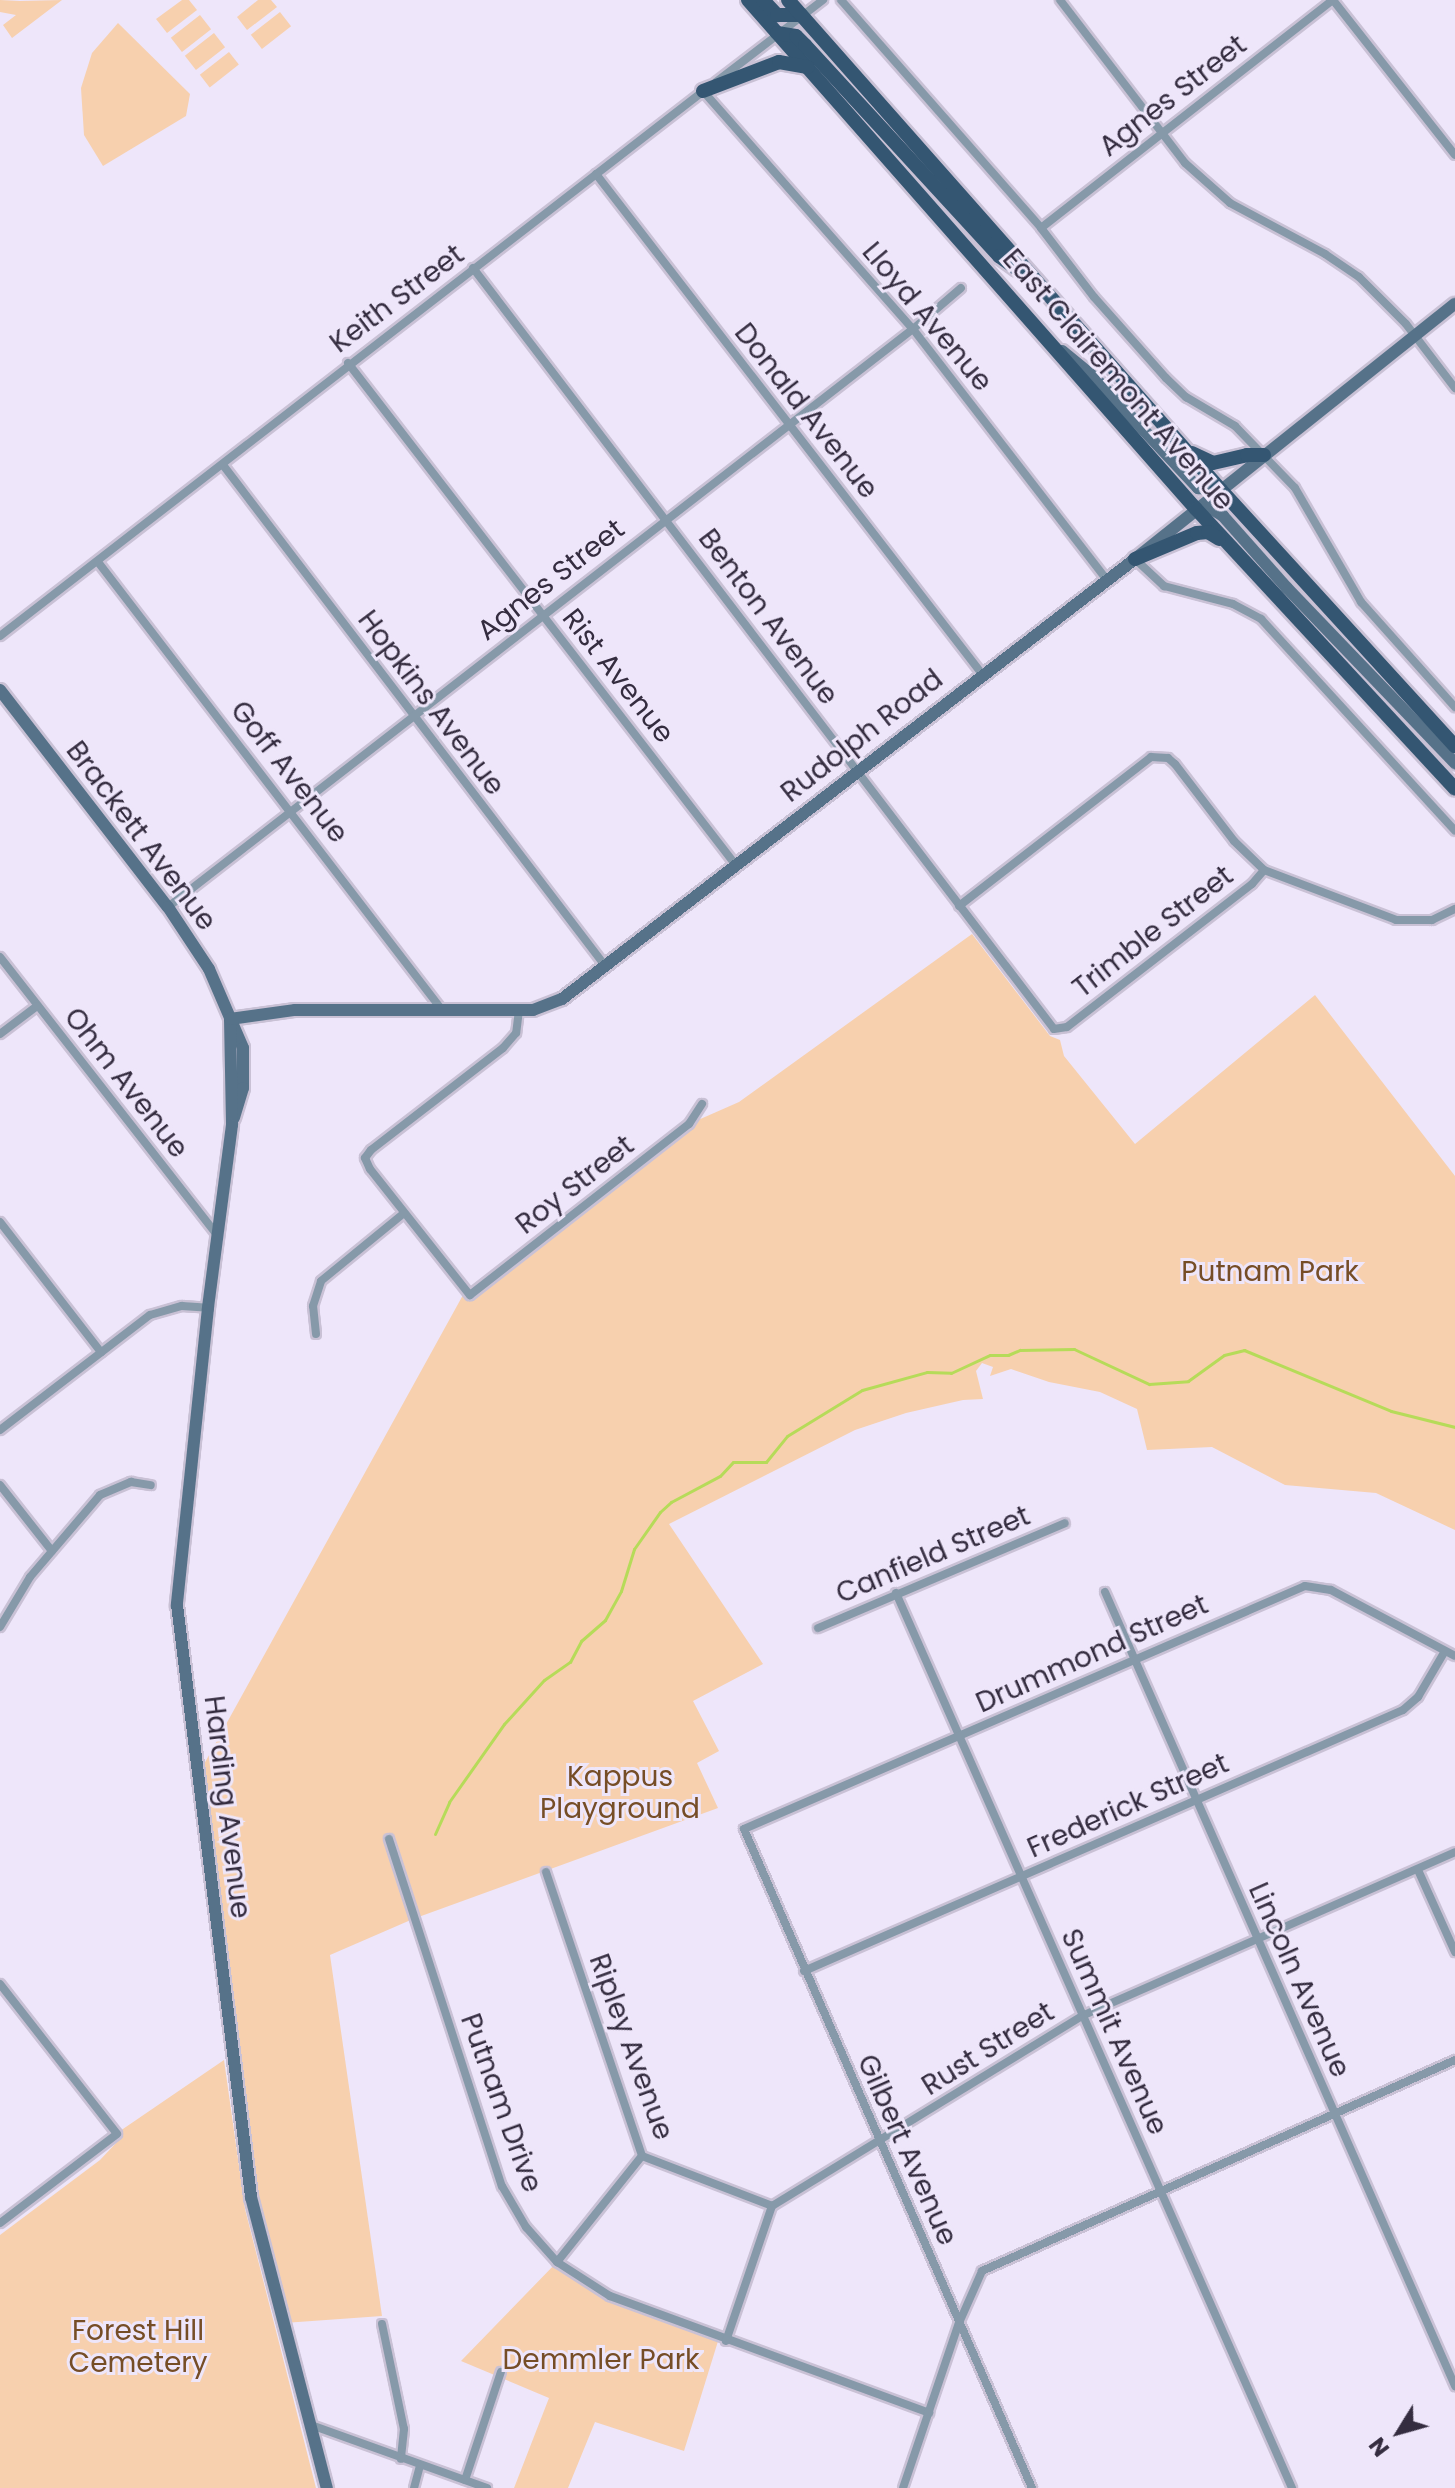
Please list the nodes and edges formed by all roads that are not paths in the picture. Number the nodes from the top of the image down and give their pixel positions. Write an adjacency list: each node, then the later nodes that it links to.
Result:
1 (748, 0): 9 (main road, East Clairemont Avenue)
2 (763, 0): 8 (main road)
3 (788, 0): 8 (main road, East Clairemont Avenue)
4 (823, 0): 8 (street, Keith Street)
5 (841, 0): 15 (street)
6 (1060, 0): 12 (street)
7 (1333, 0): 12 (street, Agnes Street); 13 (street)
8 (801, 15): 9 (street, Keith Street); 17 (main road, East Clairemont Avenue)
9 (777, 33): 10 (main road, East Clairemont Avenue); 11 (street, Keith Street); 17 (main road)
10 (808, 67): 11 (main road); 21 (main road, East Clairemont Avenue)
11 (703, 91): 14 (street, Keith Street); 20 (street, Lloyd Avenue)
12 (1162, 133): 15 (street, Agnes Street); 22 (street)
13 (1455, 155)
14 (596, 174): 16 (street, Keith Street); 25 (street, Donald Avenue)
15 (1041, 228): 27 (street)
16 (473, 268): 23 (street, Keith Street); 31 (street, Benton Avenue)
17 (1037, 283): 26 (main road, East Clairemont Avenue)
18 (961, 288): 20 (street, Agnes Street)
19 (1455, 304): 22 (street, Rudolph Road)
20 (913, 329): 25 (street, Agnes Street); 35 (street, Lloyd Avenue)
21 (1044, 336): 29 (street); 30 (main road, East Clairemont Avenue)
22 (1415, 336): 24 (street); 27 (street, Rudolph Road)
23 (348, 363): 28 (street, Keith Street); 36 (street, Rist Avenue)
24 (1455, 388)
25 (788, 423): 31 (street, Agnes Street); 38 (street, Donald Avenue)
26 (1181, 445): 27 (main road); 29 (main road, East Clairemont Avenue)
27 (1264, 455): 29 (street, Rudolph Road); 40 (street)
28 (223, 465): 34 (street, Keith Street); 41 (street, Hopkins Avenue)
29 (1221, 490): 30 (street, Rudolph Road); 42 (main road, East Clairemont Avenue)
30 (1196, 509): 32 (main road, East Clairemont Avenue); 33 (street, Rudolph Road); 43 (street)
31 (666, 518): 36 (street, Agnes Street); 44 (street, Benton Avenue)
32 (1235, 551): 33 (main road); 45 (main road, East Clairemont Avenue)
33 (1135, 559): 35 (street, Rudolph Road); 47 (street)
34 (98, 562): 37 (street, Keith Street); 46 (street, Goff Avenue)
35 (1106, 579): 38 (street, Rudolph Road)
36 (543, 614): 41 (street, Agnes Street); 48 (street, Rist Avenue)
37 (0, 636)
38 (982, 674): 44 (street, Rudolph Road)
39 (0, 690): 51 (street, Brackett Avenue)
40 (1455, 707)
41 (413, 716): 46 (street, Agnes Street); 54 (street, Hopkins Avenue)
42 (1455, 746)
43 (1455, 763)
44 (857, 771): 48 (street, Rudolph Road); 50 (street, Benton Avenue)
45 (1455, 789)
46 (292, 811): 51 (street, Agnes Street); 56 (street, Goff Avenue)
47 (1455, 831)
48 (735, 864): 54 (street, Rudolph Road)
49 (1264, 870): 50 (street); 52 (street, Trimble Street); 59 (street, Trimble Street)
50 (959, 906): 59 (street, Benton Avenue)
51 (168, 907): 58 (street, Brackett Avenue)
52 (1455, 909)
53 (0, 957): 55 (street, Ohm Avenue)
54 (606, 967): 57 (street, Rudolph Road)
55 (37, 1006): 60 (street); 64 (street, Ohm Avenue)
56 (442, 1010): 57 (street, Rudolph Road); 58 (street, Rudolph Road)
57 (519, 1010): 62 (street)
58 (230, 1019): 64 (street, Harding Avenue)
59 (1057, 1031)
60 (0, 1034)
61 (702, 1104): 62 (street, Roy Street)
62 (404, 1213): 66 (street)
63 (0, 1222): 67 (street)
64 (218, 1235): 65 (street, Harding Avenue)
65 (208, 1308): 67 (street); 107 (street, Harding Avenue)
66 (316, 1334)
67 (101, 1352): 68 (street)
68 (0, 1430)
69 (0, 1485): 72 (street)
70 (151, 1485): 72 (street)
71 (1065, 1523): 74 (street, Canfield Street)
72 (52, 1551): 75 (street)
73 (1105, 1592): 79 (street, Lincoln Avenue)
74 (896, 1593): 76 (street, Canfield Street); 80 (street, Summit Avenue)
75 (0, 1627)
76 (818, 1628)
77 (1445, 1651): 78 (street, Drummond Street); 79 (street, Drummond Street); 81 (street, Frederick Street)
78 (1455, 1656)
79 (1134, 1660): 80 (street, Drummond Street); 81 (street, Lincoln Avenue)
80 (959, 1736): 82 (street, Drummond Street); 87 (street, Summit Avenue)
81 (1195, 1800): 87 (street, Frederick Street); 88 (street, Lincoln Avenue)
82 (744, 1829): 90 (street, Gilbert Avenue)
83 (389, 1839): 100 (street, Putnam Drive)
84 (1455, 1852): 85 (street, Rust Street)
85 (1418, 1870): 88 (street, Rust Street); 89 (street)
86 (546, 1872): 96 (street, Ripley Avenue)
87 (1021, 1876): 90 (street, Frederick Street); 92 (street, Summit Avenue)
88 (1256, 1941): 92 (street, Rust Street); 94 (street, Lincoln Avenue)
89 (1455, 1952)
90 (804, 1971): 95 (street, Gilbert Avenue)
91 (0, 1984): 99 (street)
92 (1084, 2015): 95 (street, Rust Street); 97 (street, Summit Avenue)
93 (1455, 2060): 94 (street)
94 (1334, 2113): 97 (street); 105 (street, Lincoln Avenue)
95 (880, 2142): 98 (street, Rust Street); 101 (street, Gilbert Avenue)
96 (642, 2156): 98 (street, Ripley Avenue); 100 (street)
97 (1158, 2190): 101 (street); 116 (street, Summit Avenue)
98 (772, 2206): 103 (street)
99 (0, 2223)
100 (557, 2262): 103 (street, Putnam Drive)
101 (959, 2323): 106 (street); 115 (street, Gilbert Avenue)
102 (382, 2324): 108 (street)
103 (726, 2341): 106 (street, Putnam Drive)
104 (501, 2372): 110 (street)
105 (1455, 2386)
106 (929, 2413): 114 (street)
107 (310, 2425): 108 (street); 111 (street, Harding Avenue)
108 (401, 2459): 109 (street)
109 (420, 2466): 110 (street); 112 (street)
110 (465, 2480): 113 (street)
111 (327, 2488)
112 (414, 2488)
113 (487, 2488)
114 (903, 2488)
115 (1032, 2488)
116 (1292, 2488)

